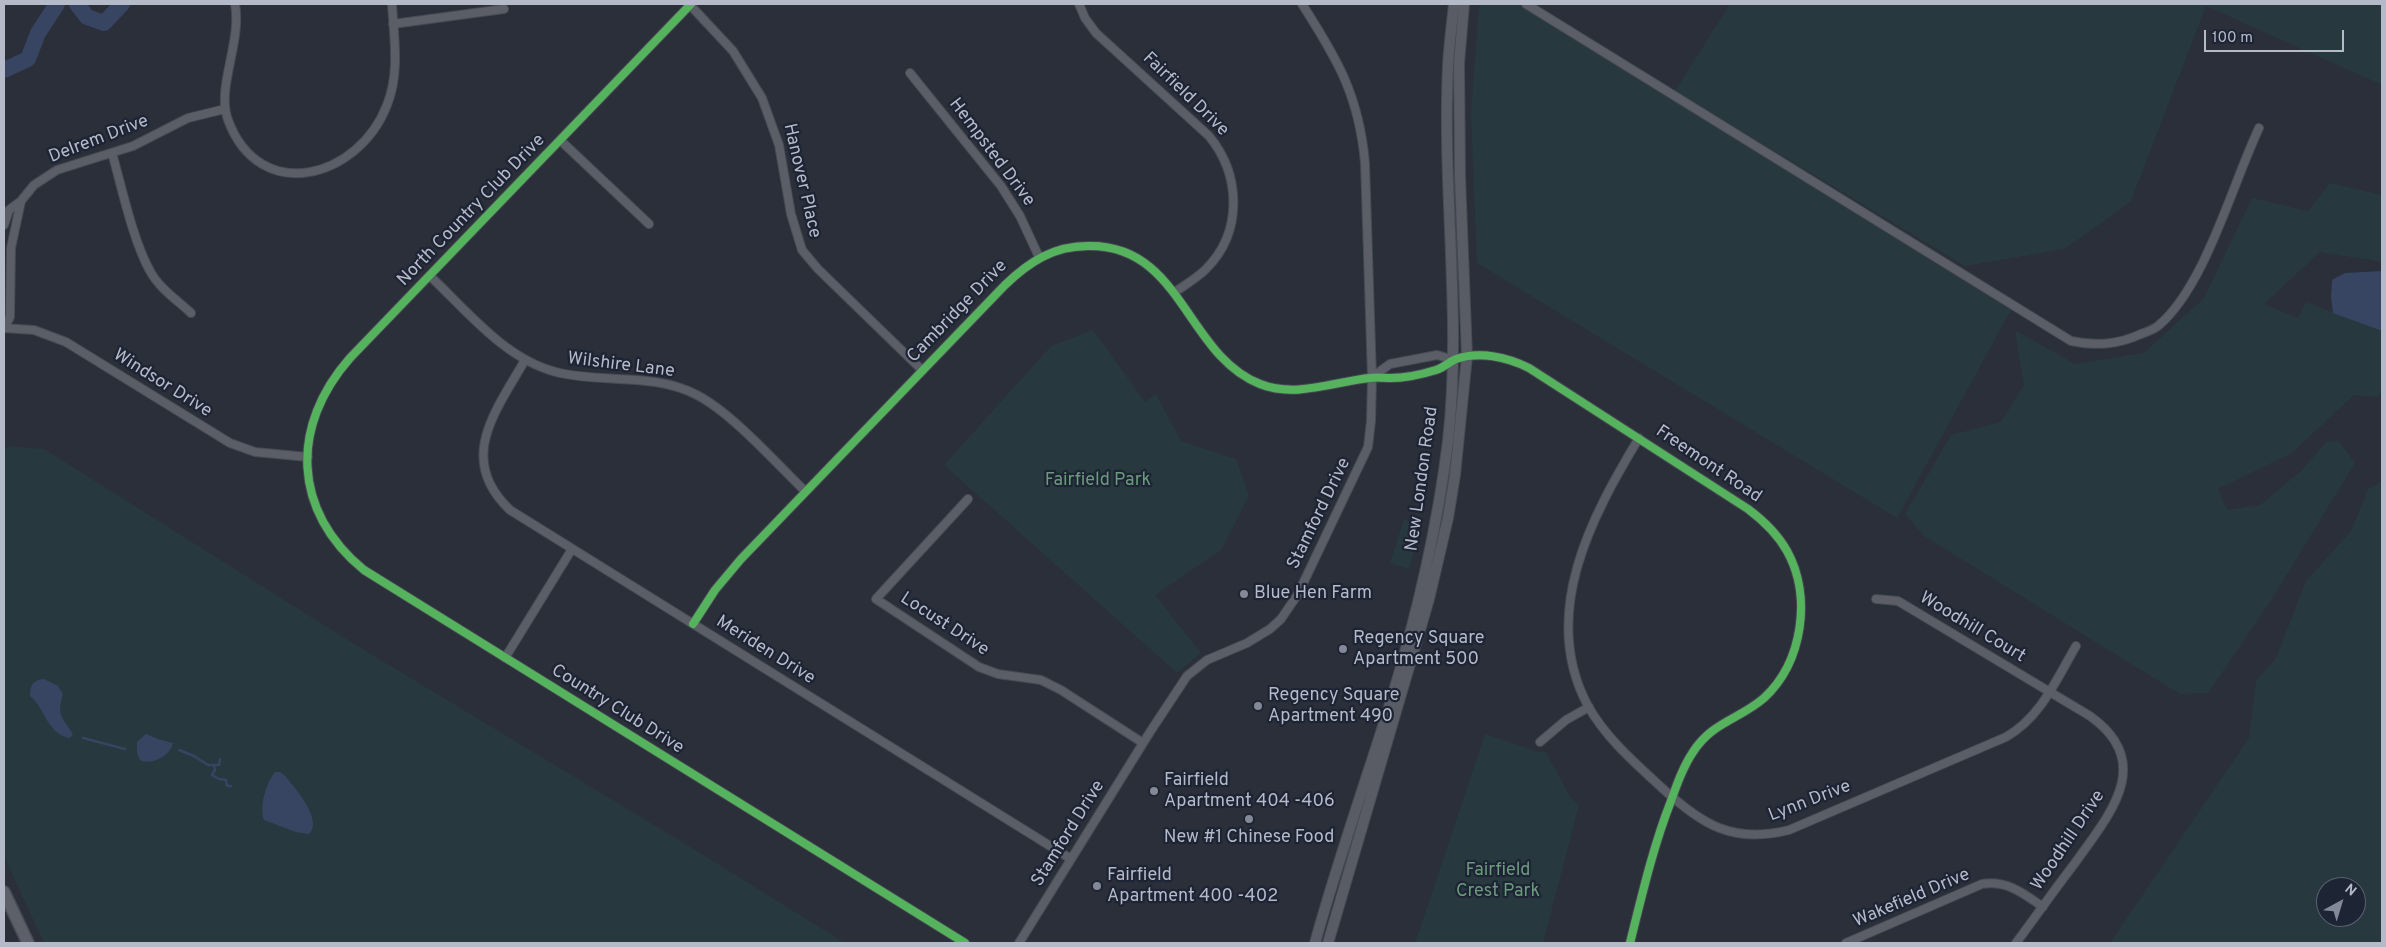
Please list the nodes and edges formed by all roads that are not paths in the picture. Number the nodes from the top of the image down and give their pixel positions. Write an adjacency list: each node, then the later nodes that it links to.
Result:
1 (235, 4): 12 (street)
2 (392, 4): 10 (street)
3 (691, 4): 14 (street, North Country Club Drive); 27 (street, Hanover Place)
4 (1079, 4): 21 (street, Fairfield Drive)
5 (1302, 4): 28 (street, Stamford Drive)
6 (1454, 4): 26 (main road, New London Road)
7 (1464, 4): 24 (main road, New London Road)
8 (1526, 4): 13 (street)
9 (504, 8): 10 (street)
10 (393, 24): 12 (street)
11 (910, 73): 19 (street, Hempsted Drive)
12 (225, 110): 15 (street, Delrem Drive)
13 (2259, 128)
14 (560, 140): 18 (street); 20 (street, North Country Club Drive)
15 (112, 153): 16 (street, Delrem Drive); 22 (street)
16 (21, 201): 17 (street, Delrem Drive); 23 (street, Delrem Drive)
17 (4, 224)
18 (649, 224)
19 (1039, 257): 21 (street, Cambridge Drive); 27 (street, Cambridge Drive)
20 (430, 276): 25 (street, Wilshire Lane); 30 (street, North Country Club Drive)
21 (1175, 292): 28 (street, Cambridge Drive)
22 (190, 313)
23 (4, 328): 30 (street, Windsor Drive)
24 (1467, 356): 26 (street, Cambridge Drive); 29 (street, Freemont Road); 50 (main road, New London Road)
25 (524, 360): 31 (street, Wilshire Lane); 33 (street, Meriden Drive)
26 (1454, 360): 28 (street, Cambridge Drive); 28 (street, Cambridge Drive); 49 (main road, New London Road)
27 (922, 370): 31 (street, Cambridge Drive)
28 (1372, 377): 41 (street, Stamford Drive)
29 (1639, 438): 39 (street, Lynn Drive); 42 (street, Freemont Road)
30 (308, 457): 37 (street, Country Club Drive)
31 (805, 491): 35 (street, Cambridge Drive)
32 (968, 499): 41 (street, Locust Drive)
33 (572, 549): 35 (street, Meriden Drive); 37 (street)
34 (1876, 599): 38 (street, Woodhill Court)
35 (693, 624): 43 (street, Meriden Drive)
36 (2076, 646): 38 (street, Lynn Drive)
37 (505, 658): 47 (street, Country Club Drive)
38 (2049, 692): 42 (street, Lynn Drive); 45 (street, Woodhill Drive)
39 (1589, 707): 40 (street); 42 (street, Lynn Drive)
40 (1540, 742)
41 (1143, 743): 43 (street, Stamford Drive)
42 (1672, 797): 51 (street, Freemont Road)
43 (1071, 859): 48 (street, Stamford Drive)
44 (4, 892): 46 (main road)
45 (2043, 907): 52 (street, Wakefield Drive); 53 (street, Woodhill Drive)
46 (28, 943)
47 (965, 943)
48 (1019, 943)
49 (1315, 943)
50 (1328, 943)
51 (1630, 943)
52 (1846, 943)
53 (2016, 943)

